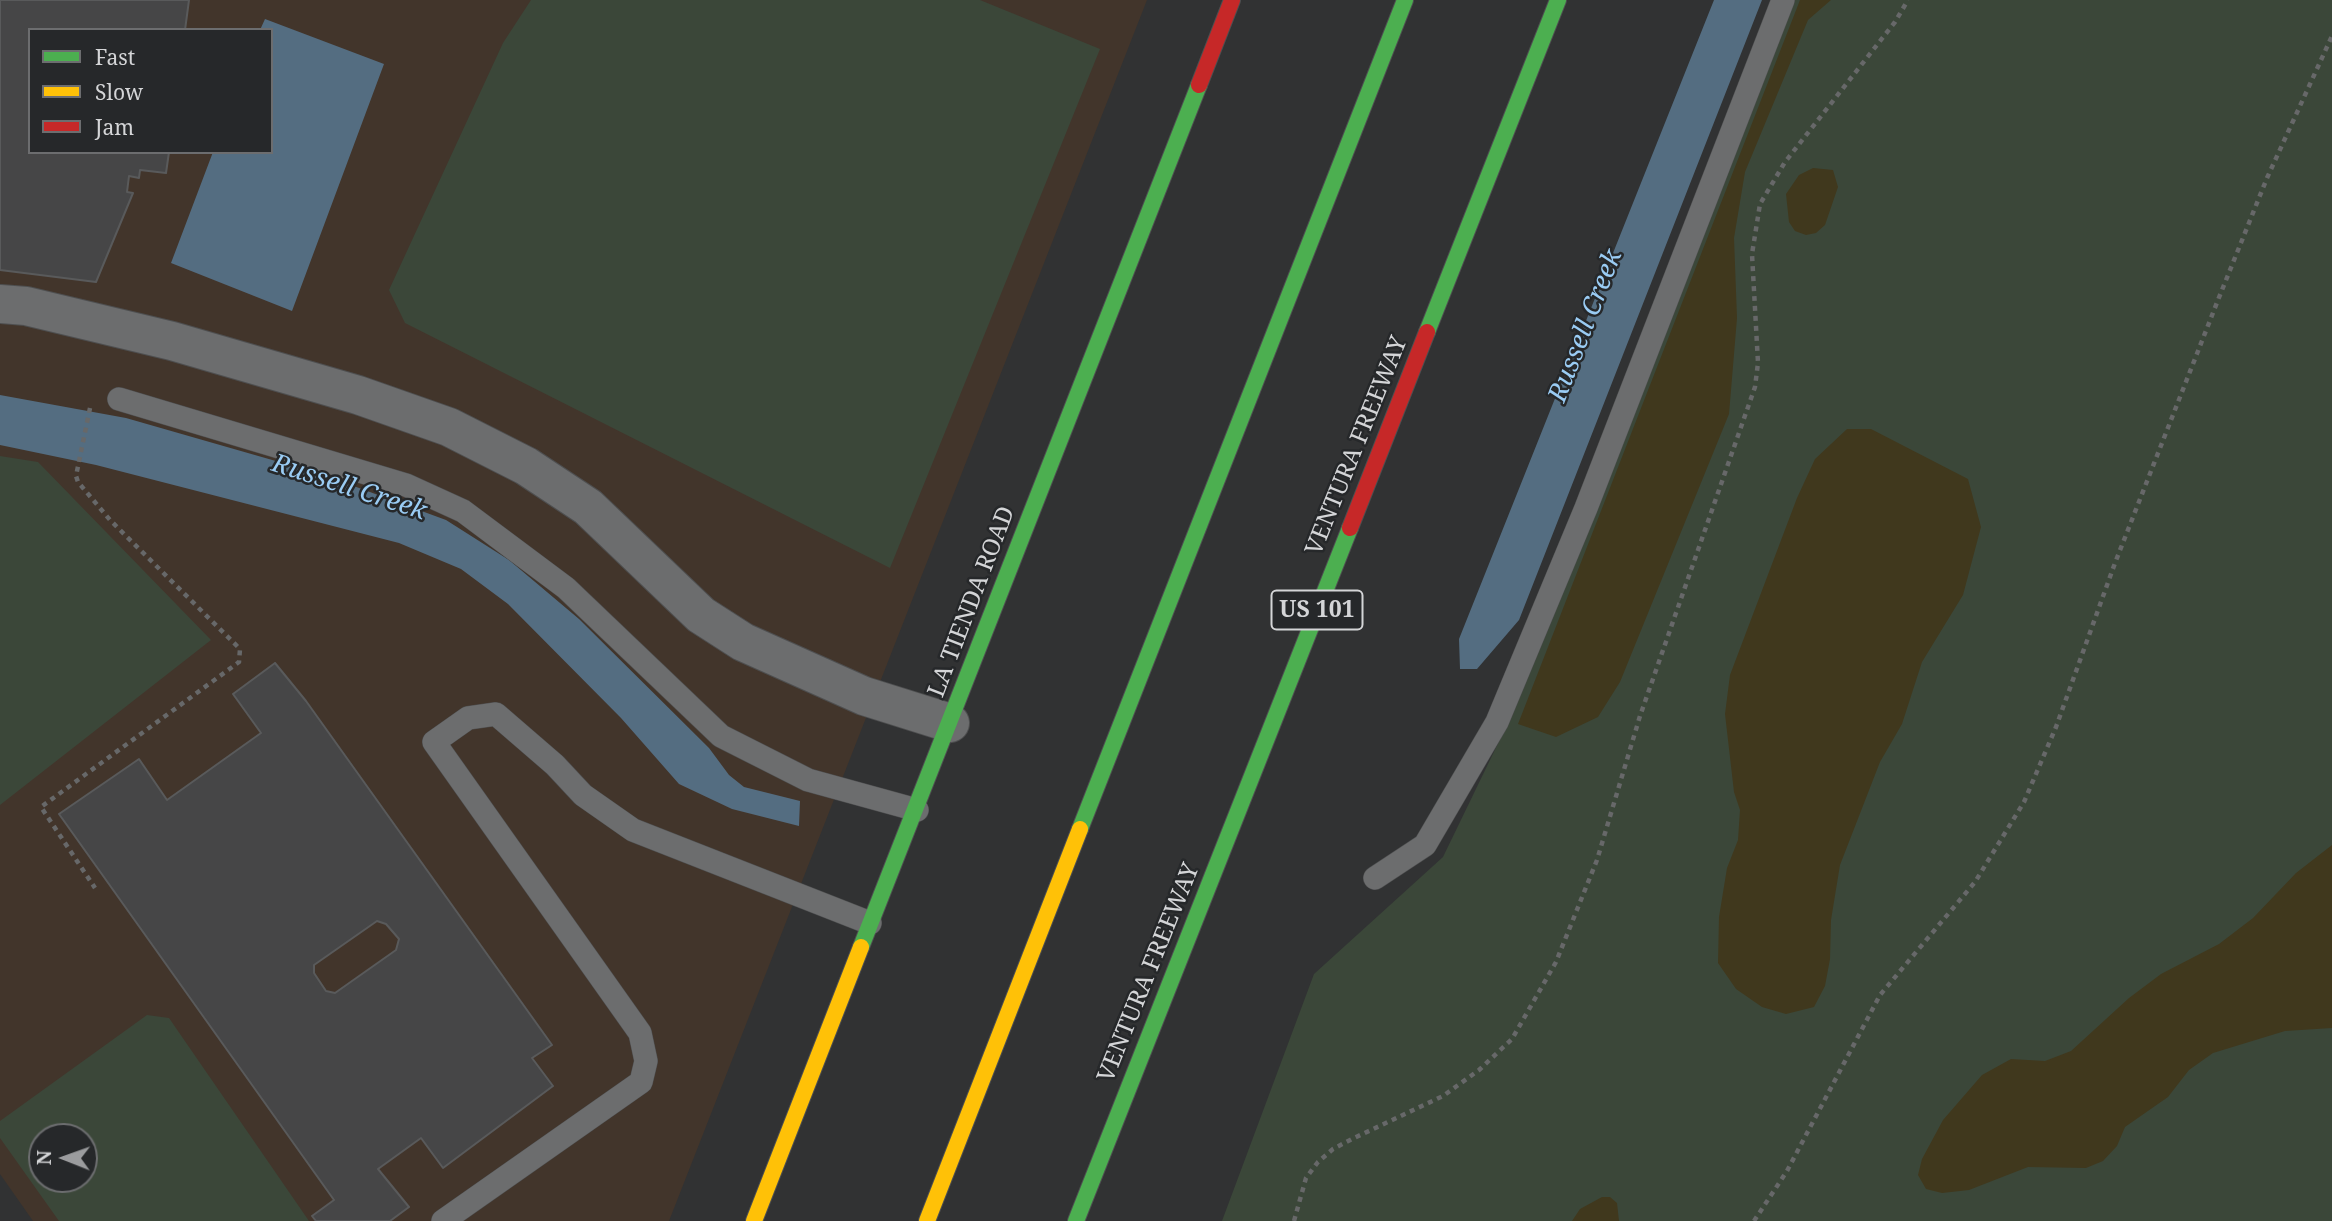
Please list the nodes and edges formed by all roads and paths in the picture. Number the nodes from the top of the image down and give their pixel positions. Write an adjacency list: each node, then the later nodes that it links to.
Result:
1 (1231, 0): 10 (main road, LA TIENDA ROAD)
2 (1405, 0): 17 (main road)
3 (1558, 0): 18 (main road, VENTURA FREEWAY / US 101)
4 (1783, 0): 12 (lane)
5 (1908, 0): 19 (path)
6 (2332, 36): 20 (path)
7 (0, 303): 10 (street)
8 (119, 399): 11 (lane)
9 (90, 404): 13 (path)
10 (950, 723): 11 (main road, LA TIENDA ROAD)
11 (916, 810): 14 (main road, LA TIENDA ROAD)
12 (1375, 878)
13 (95, 888)
14 (870, 923): 15 (lane); 16 (main road, LA TIENDA ROAD)
15 (443, 1221)
16 (754, 1221)
17 (927, 1221)
18 (1076, 1221)
19 (1294, 1221)
20 (1754, 1221)

